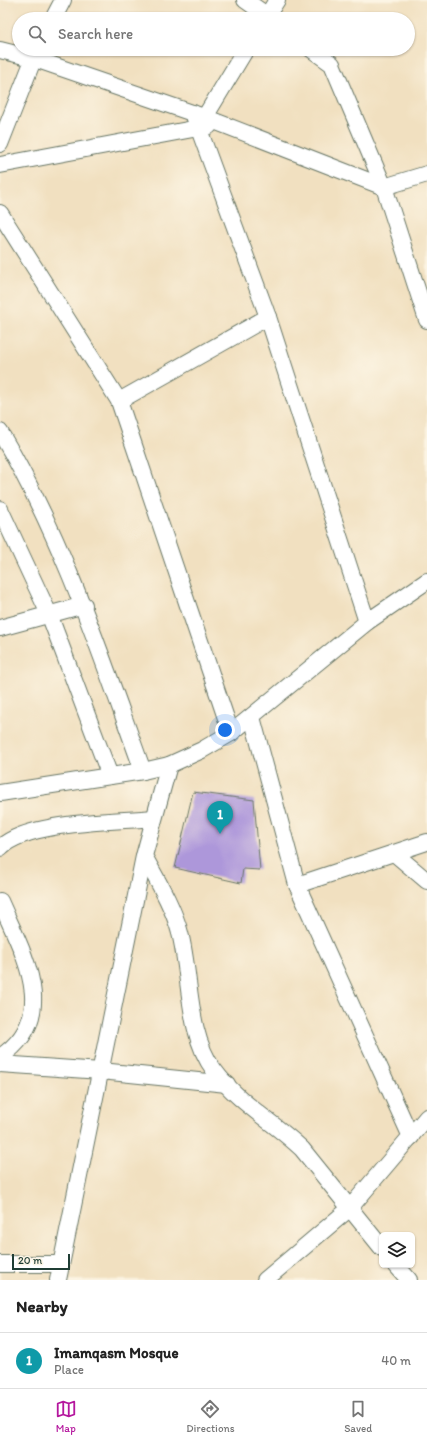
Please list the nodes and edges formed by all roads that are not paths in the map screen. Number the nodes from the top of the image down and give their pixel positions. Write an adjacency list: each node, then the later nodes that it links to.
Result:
1 (63, 0): 4 (street)
2 (245, 0): 5 (street)
3 (276, 0): 6 (street)
4 (57, 12)
5 (260, 12)
6 (271, 12)
7 (0, 50): 8 (street)
8 (12, 51)
9 (34, 56): 14 (street)
10 (40, 56): 13 (street)
11 (241, 56): 13 (street)
12 (321, 56): 19 (street)
13 (199, 119): 16 (street); 19 (street); 21 (street)
14 (0, 144)
15 (0, 157): 16 (street)
16 (21, 161): 17 (street)
17 (0, 165)
18 (427, 174): 19 (street)
19 (384, 187): 22 (street)
20 (0, 213): 23 (street)
21 (268, 318): 23 (street); 29 (street)
22 (427, 320)
23 (119, 401): 32 (street)
24 (0, 432): 27 (street)
25 (0, 509): 28 (street)
26 (427, 581): 29 (street)
27 (84, 605): 28 (street); 34 (street)
28 (49, 614): 30 (street); 35 (street)
29 (367, 622): 31 (street)
30 (0, 628)
31 (252, 717): 32 (street); 43 (street)
32 (231, 733): 33 (street)
33 (169, 765): 34 (street); 37 (street)
34 (143, 771): 35 (street)
35 (110, 776): 36 (street)
36 (0, 793)
37 (153, 818): 39 (street); 41 (street)
38 (427, 842): 40 (street)
39 (0, 848)
40 (394, 853): 42 (street); 43 (street)
41 (144, 856): 47 (street); 48 (street)
42 (427, 881)
43 (297, 885): 50 (street)
44 (0, 901): 45 (street)
45 (0, 1057)
46 (0, 1064): 47 (street)
47 (102, 1071): 48 (street); 54 (street)
48 (227, 1084): 51 (street)
49 (427, 1117): 50 (street)
50 (411, 1137): 51 (street)
51 (349, 1209): 52 (street); 57 (street)
52 (379, 1244)
53 (0, 1264): 54 (street)
54 (62, 1264): 56 (street)
55 (399, 1268): 58 (street)
56 (58, 1280)
57 (265, 1280)
58 (409, 1280)

